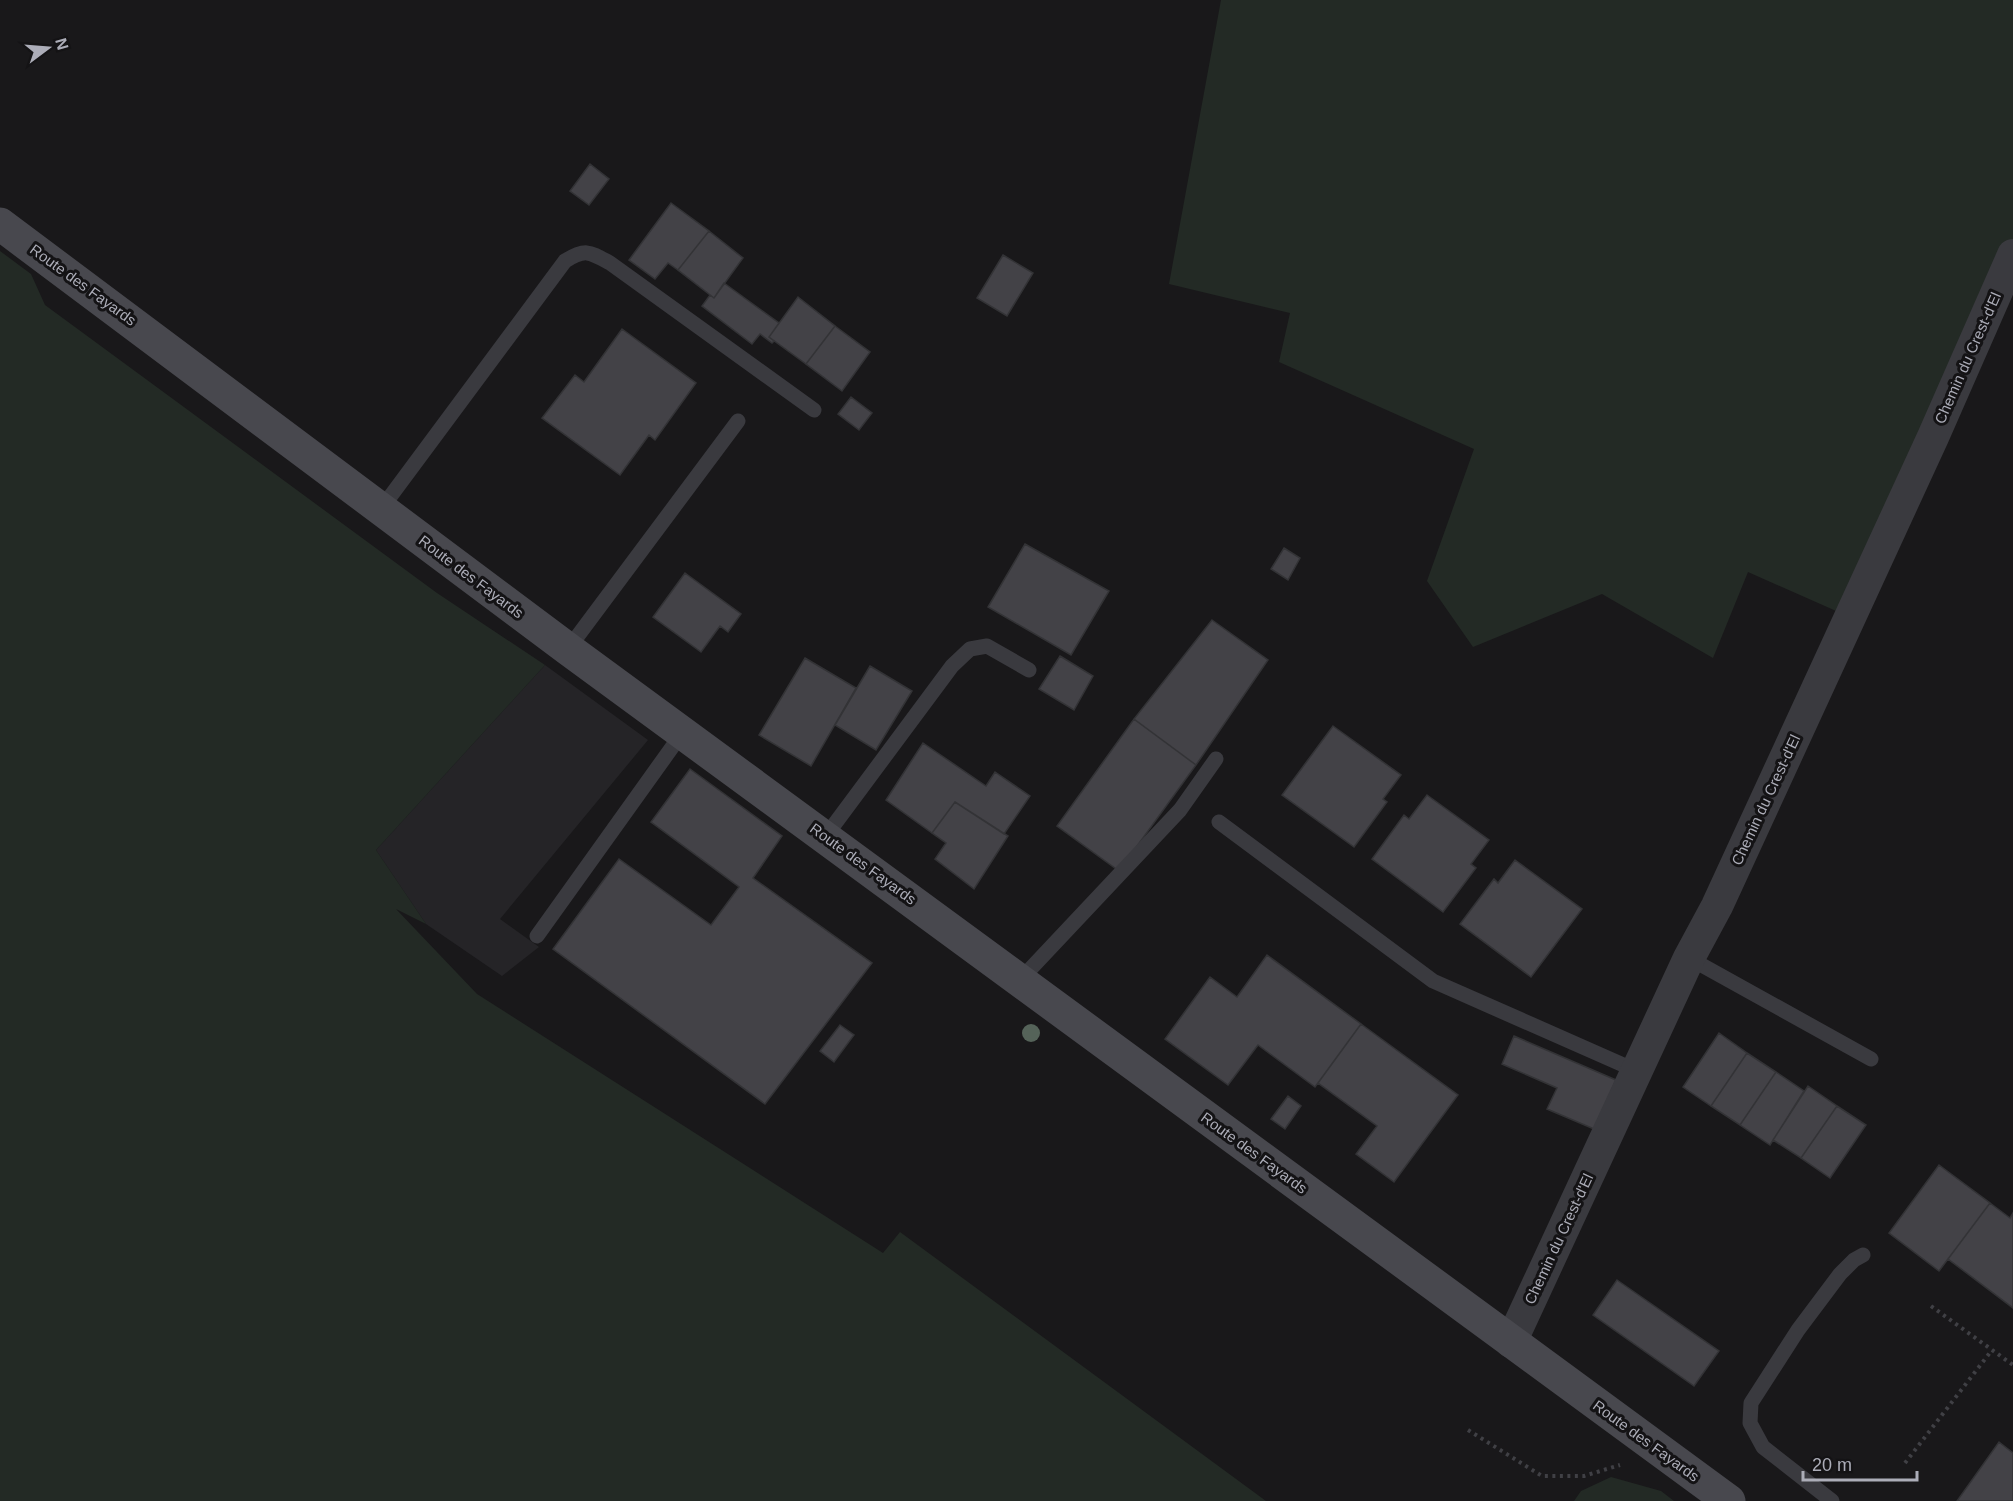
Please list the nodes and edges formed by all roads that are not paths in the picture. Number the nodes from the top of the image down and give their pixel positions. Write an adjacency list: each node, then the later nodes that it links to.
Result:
1 (0, 224): 5 (main road, Route des Fayards)
2 (2013, 255): 13 (street, Chemin du Crest-d'El)
3 (814, 410): 5 (lane)
4 (738, 421): 6 (lane)
5 (381, 509): 6 (main road, Route des Fayards)
6 (568, 649): 8 (main road, Route des Fayards)
7 (1029, 670): 11 (lane)
8 (683, 732): 11 (main road, Route des Fayards); 12 (lane)
9 (1216, 759): 14 (lane)
10 (1219, 822): 16 (lane)
11 (825, 837): 14 (main road, Route des Fayards)
12 (537, 936)
13 (1689, 958): 15 (lane); 16 (street, Chemin du Crest-d'El)
14 (1020, 980): 18 (main road, Route des Fayards)
15 (1871, 1059)
16 (1637, 1071): 18 (street, Chemin du Crest-d'El)
17 (1863, 1255): 20 (lane)
18 (1511, 1342): 19 (main road, Route des Fayards)
19 (1729, 1501)
20 (1832, 1501)

